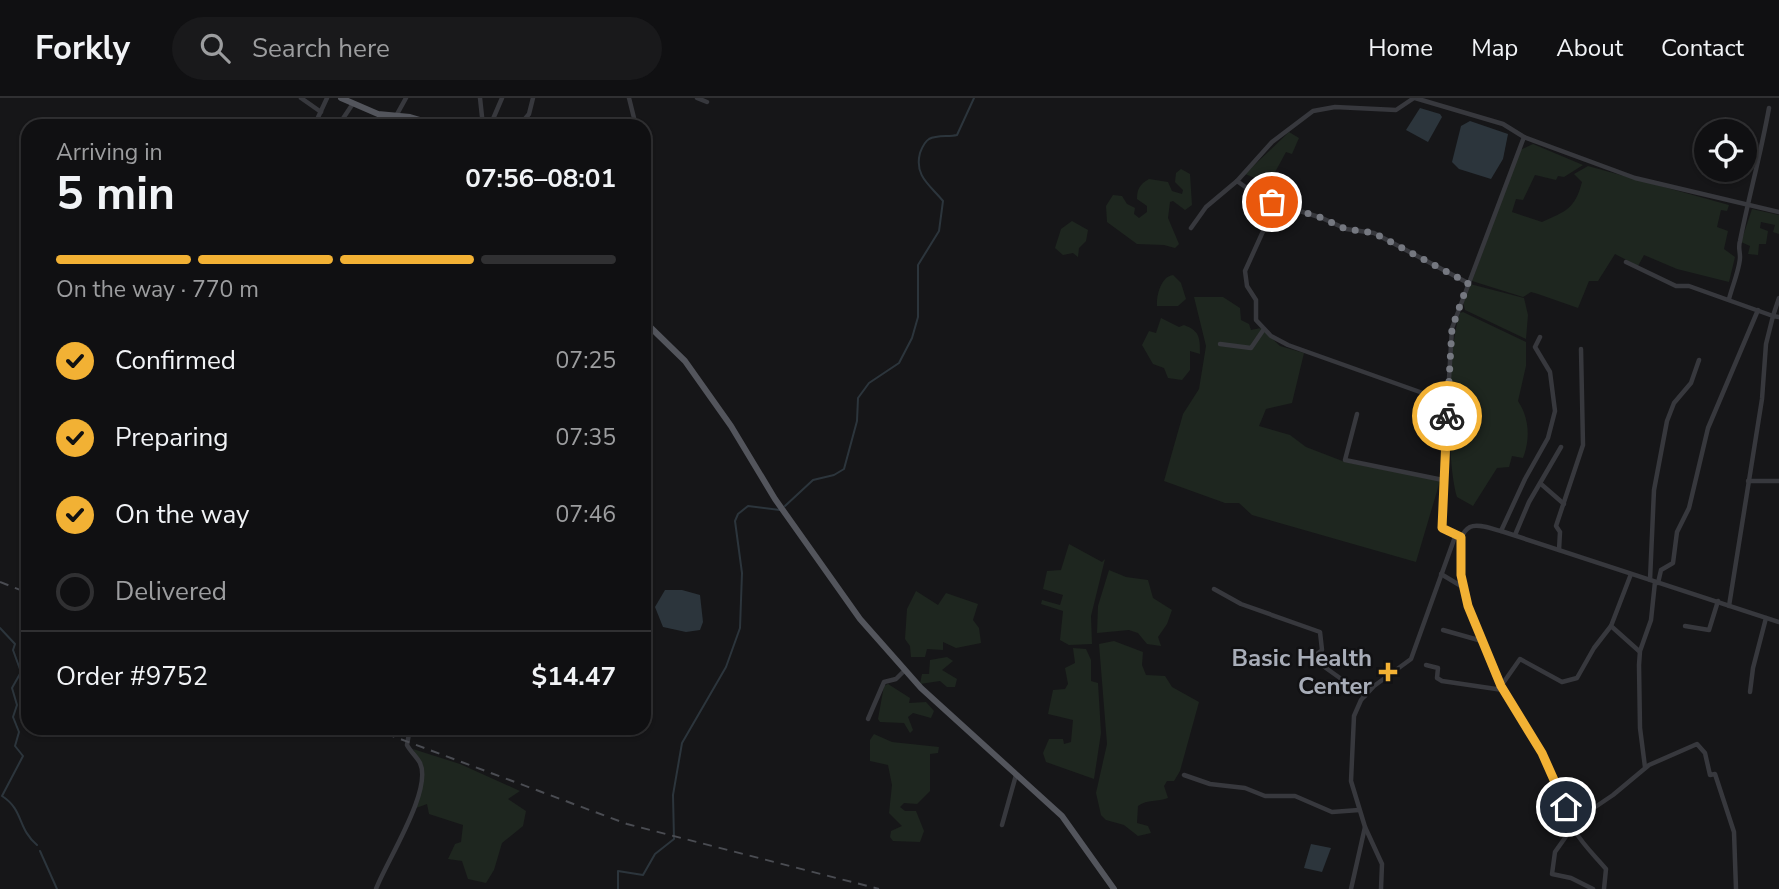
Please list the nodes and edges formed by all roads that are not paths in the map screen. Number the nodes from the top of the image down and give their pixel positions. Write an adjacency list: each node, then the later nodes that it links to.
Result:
1 (301, 98): 15 (street)
2 (327, 98): 15 (street)
3 (341, 98): 13 (main road)
4 (362, 98): 13 (street)
5 (406, 98): 16 (street)
6 (480, 98): 21 (street)
7 (502, 98): 22 (street)
8 (533, 98): 23 (street)
9 (629, 98): 24 (street)
10 (697, 98): 12 (street)
11 (1415, 98): 25 (street); 26 (street)
12 (707, 102)
13 (354, 106): 16 (main road); 18 (street)
14 (1769, 108): 28 (street)
15 (321, 111): 17 (street)
16 (393, 116): 19 (street); 20 (main road)
17 (317, 119)
18 (344, 119)
19 (392, 119)
20 (417, 119)
21 (482, 119)
22 (493, 119)
23 (525, 119)
24 (634, 119)
25 (1524, 137): 28 (street); 32 (street)
26 (1237, 181): 27 (street); 30 (street)
27 (1272, 202): 32 (street); 38 (street)
28 (1750, 206): 29 (street); 34 (street)
29 (1779, 212)
30 (1191, 228)
31 (1626, 262): 34 (street)
32 (1468, 283): 43 (street)
33 (1779, 298): 36 (street)
34 (1729, 299): 35 (street)
35 (1758, 310): 36 (street); 57 (street)
36 (1776, 317): 47 (street)
37 (651, 328): 70 (main road)
38 (1264, 329): 40 (street); 43 (street)
39 (1540, 337): 51 (street)
40 (1220, 344)
41 (1581, 349): 50 (street)
42 (1699, 360): 57 (street)
43 (1448, 402): 46 (street)
44 (1357, 414): 46 (street)
45 (1561, 447): 49 (street)
46 (1443, 480): 52 (street)
47 (1748, 481): 48 (street); 61 (street)
48 (1779, 481)
49 (1541, 484): 50 (street); 53 (street)
50 (1564, 505): 54 (street)
51 (1501, 531): 52 (street); 53 (street)
52 (1459, 535): 55 (street); 59 (street)
53 (1515, 535): 54 (street)
54 (1559, 550): 56 (street)
55 (1441, 574): 59 (street); 73 (street)
56 (1631, 574): 57 (street); 64 (street)
57 (1654, 582): 60 (street); 68 (street)
58 (1214, 589): 73 (street)
59 (1463, 590): 67 (street)
60 (1718, 601): 61 (street); 65 (street)
61 (1729, 606): 62 (street)
62 (1766, 618): 63 (street); 72 (street)
63 (1779, 622)
64 (1611, 626): 68 (street); 71 (street)
65 (1685, 626)
66 (1443, 630): 67 (street)
67 (1484, 642): 71 (street)
68 (1640, 651): 76 (street)
69 (1426, 665): 71 (street)
70 (905, 670): 74 (street); 77 (main road)
71 (1502, 688): 82 (street)
72 (1750, 692)
73 (1365, 696): 79 (street)
74 (868, 719)
75 (409, 735): 83 (street)
76 (1646, 767): 82 (street); 89 (street)
77 (1016, 775): 80 (street); 84 (main road)
78 (1184, 775): 79 (street)
79 (1359, 810): 81 (street)
80 (1002, 825)
81 (1365, 827): 85 (street); 86 (street)
82 (1574, 828): 87 (street); 88 (street)
83 (376, 889)
84 (1114, 889)
85 (1351, 889)
86 (1381, 889)
87 (1593, 889)
88 (1604, 889)
89 (1736, 889)

